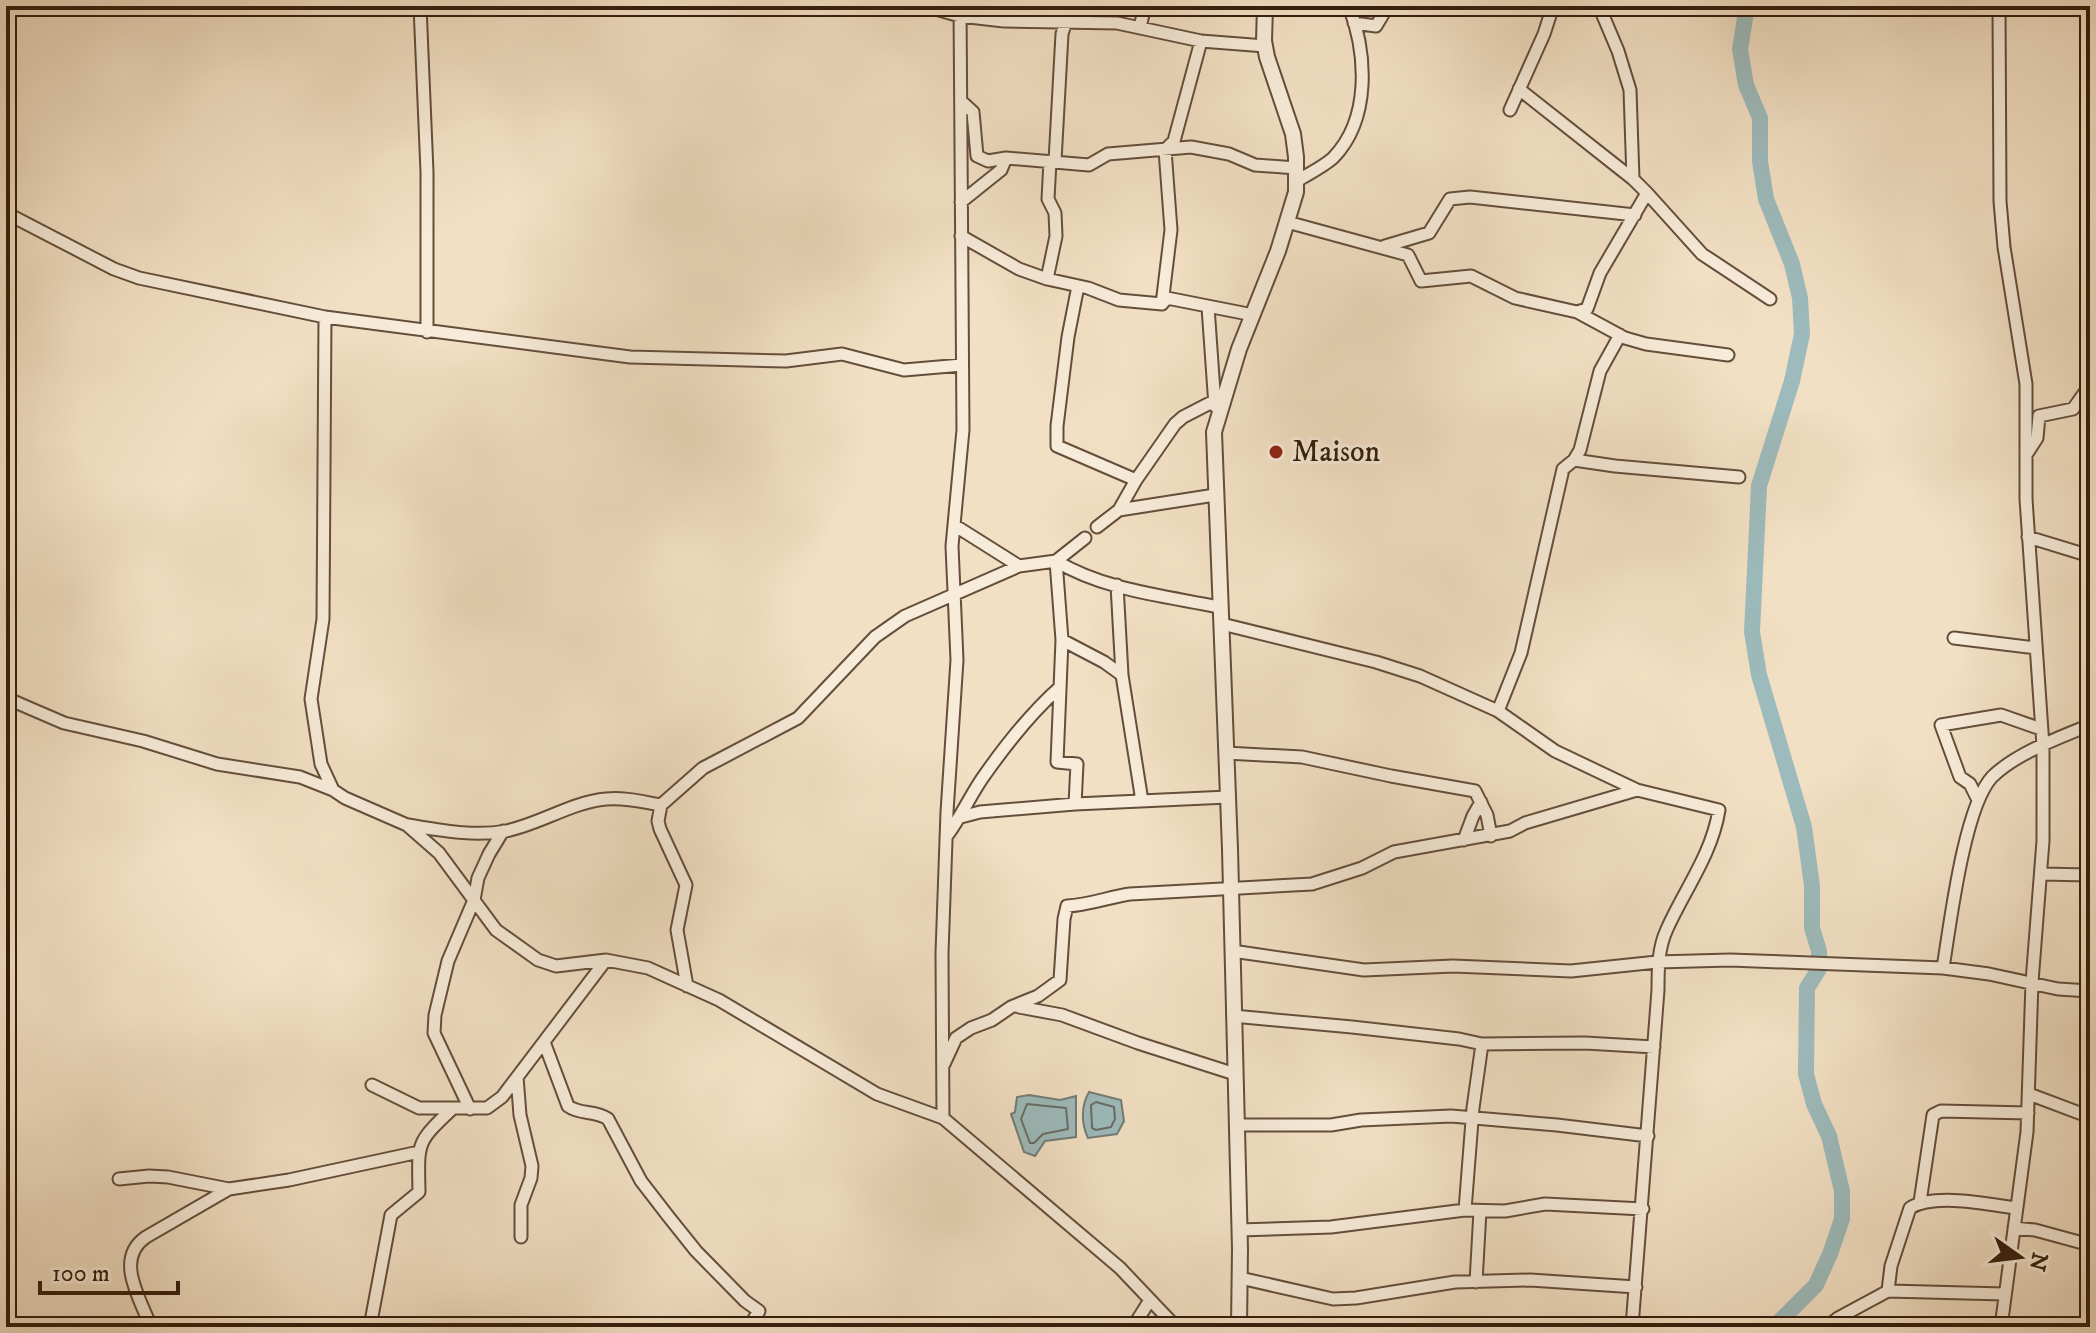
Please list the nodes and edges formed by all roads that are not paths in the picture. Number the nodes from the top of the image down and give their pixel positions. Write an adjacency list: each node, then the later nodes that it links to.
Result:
1 (420, 6): 39 (street)
2 (925, 6): 10 (street)
3 (1145, 6): 13 (street)
4 (1265, 6): 15 (street)
5 (1349, 6): 12 (street)
6 (1388, 6): 12 (street)
7 (1553, 6): 16 (street)
8 (1599, 6): 23 (street)
9 (1999, 6): 46 (street)
10 (960, 11): 11 (street); 17 (street)
11 (1066, 21): 13 (street); 21 (street)
12 (1354, 23): 22 (street)
13 (1140, 27): 14 (street)
14 (1201, 41): 15 (street); 19 (street)
15 (1265, 46): 22 (street)
16 (1519, 89): 18 (street); 23 (street)
17 (961, 101): 20 (street); 25 (street)
18 (1510, 110)
19 (1165, 150): 21 (street); 22 (street); 34 (street)
20 (1006, 158): 21 (street); 25 (street)
21 (1052, 161): 31 (street)
22 (1296, 175): 28 (street)
23 (1633, 179): 24 (street)
24 (1647, 193): 27 (street); 33 (street)
25 (961, 202): 29 (street)
26 (6, 213): 38 (street)
27 (1635, 215): 30 (street); 36 (street)
28 (1287, 222): 30 (street); 37 (street)
29 (961, 236): 31 (street); 42 (street)
30 (1381, 247): 36 (street)
31 (1047, 279): 32 (street)
32 (1078, 286): 34 (street); 49 (street)
33 (1770, 299)
34 (1162, 304): 35 (street)
35 (1208, 307): 37 (street); 44 (street)
36 (1577, 312): 40 (street)
37 (1253, 315): 45 (street)
38 (325, 317): 39 (street); 74 (street)
39 (427, 332): 42 (street)
40 (1620, 335): 41 (street); 47 (street)
41 (1728, 355)
42 (962, 365): 52 (street)
43 (2090, 385): 46 (street)
44 (1214, 401): 45 (street); 49 (street)
45 (1216, 422): 50 (street)
46 (2025, 456): 54 (street)
47 (1574, 460): 48 (street); 69 (street)
48 (1739, 477)
49 (1136, 480): 51 (street)
50 (1215, 495): 51 (street); 61 (street)
51 (1119, 510): 53 (street)
52 (954, 525): 58 (street); 60 (street)
53 (1097, 527)
54 (2028, 537): 56 (street); 65 (street)
55 (1085, 538): 57 (street)
56 (2090, 556)
57 (1056, 561): 58 (street); 59 (street); 64 (street)
58 (1019, 566): 60 (street)
59 (1117, 585): 61 (street); 66 (street)
60 (954, 594): 81 (street); 86 (street)
61 (1219, 607): 62 (street)
62 (1222, 624): 69 (street); 73 (street)
63 (1954, 638): 65 (street)
64 (1062, 640): 66 (street); 67 (street)
65 (2036, 648): 71 (street)
66 (1122, 675): 78 (street)
67 (1059, 688): 80 (street); 82 (street)
68 (6, 698): 74 (street)
69 (1498, 711): 75 (street)
70 (2090, 725): 72 (street)
71 (2041, 729): 72 (street); 77 (street)
72 (2043, 746): 77 (street); 88 (street)
73 (1226, 753): 76 (street); 79 (street)
74 (333, 790): 83 (street)
75 (1637, 790): 85 (street); 94 (street)
76 (1228, 797): 78 (street); 90 (street)
77 (1978, 800): 95 (street)
78 (1142, 801): 80 (street)
79 (1481, 802): 85 (street); 87 (street)
80 (1075, 804): 82 (street)
81 (661, 805): 84 (street); 97 (street)
82 (961, 817): 86 (street)
83 (407, 825): 84 (street); 91 (street)
84 (503, 831): 91 (street)
85 (1491, 836): 87 (street)
86 (946, 837): 104 (street)
87 (1464, 840): 90 (street)
88 (2041, 874): 89 (street); 96 (street)
89 (2090, 875)
90 (1231, 888): 92 (street); 99 (street)
91 (474, 900): 93 (street); 110 (street)
92 (1232, 951): 94 (street); 100 (street)
93 (606, 960): 97 (street); 101 (street)
94 (1657, 962): 95 (street); 103 (street)
95 (1943, 968): 96 (street)
96 (2032, 982): 98 (street); 108 (street)
97 (687, 986): 113 (street)
98 (2090, 991)
99 (1011, 1007): 104 (street); 105 (street)
100 (1233, 1016): 102 (street); 105 (street)
101 (544, 1042): 106 (street); 137 (street)
102 (1482, 1044): 103 (street); 114 (street)
103 (1654, 1047): 116 (street)
104 (941, 1072): 113 (street)
105 (1235, 1074): 115 (street)
106 (517, 1077): 110 (street); 127 (street)
107 (372, 1085): 109 (street)
108 (2029, 1094): 111 (street); 112 (street)
109 (452, 1109): 110 (street); 117 (street)
110 (470, 1109)
111 (2028, 1113): 120 (street); 121 (street)
112 (2090, 1117)
113 (943, 1118): 134 (street)
114 (1472, 1120): 115 (street); 116 (street); 123 (street)
115 (1237, 1125): 126 (street)
116 (1648, 1136): 122 (street)
117 (419, 1152): 119 (street); 136 (street)
118 (119, 1179): 119 (street)
119 (229, 1189): 135 (street)
120 (1920, 1202): 121 (street); 132 (street)
121 (2015, 1208): 125 (street)
122 (1643, 1209): 124 (street); 131 (street)
123 (1465, 1210): 124 (street); 126 (street)
124 (1480, 1211): 130 (street)
125 (2014, 1228): 128 (street); 133 (street)
126 (1239, 1230): 129 (street)
127 (521, 1237)
128 (2090, 1245)
129 (1240, 1278): 130 (street); 140 (street)
130 (1476, 1282): 131 (street)
131 (1636, 1287): 141 (street)
132 (1888, 1291): 133 (street); 142 (street)
133 (2004, 1294): 143 (street)
134 (1150, 1300): 138 (street); 139 (street)
135 (151, 1327)
136 (370, 1327)
137 (749, 1327)
138 (1133, 1327)
139 (1176, 1327)
140 (1239, 1327)
141 (1632, 1327)
142 (1827, 1327)
143 (2001, 1327)

